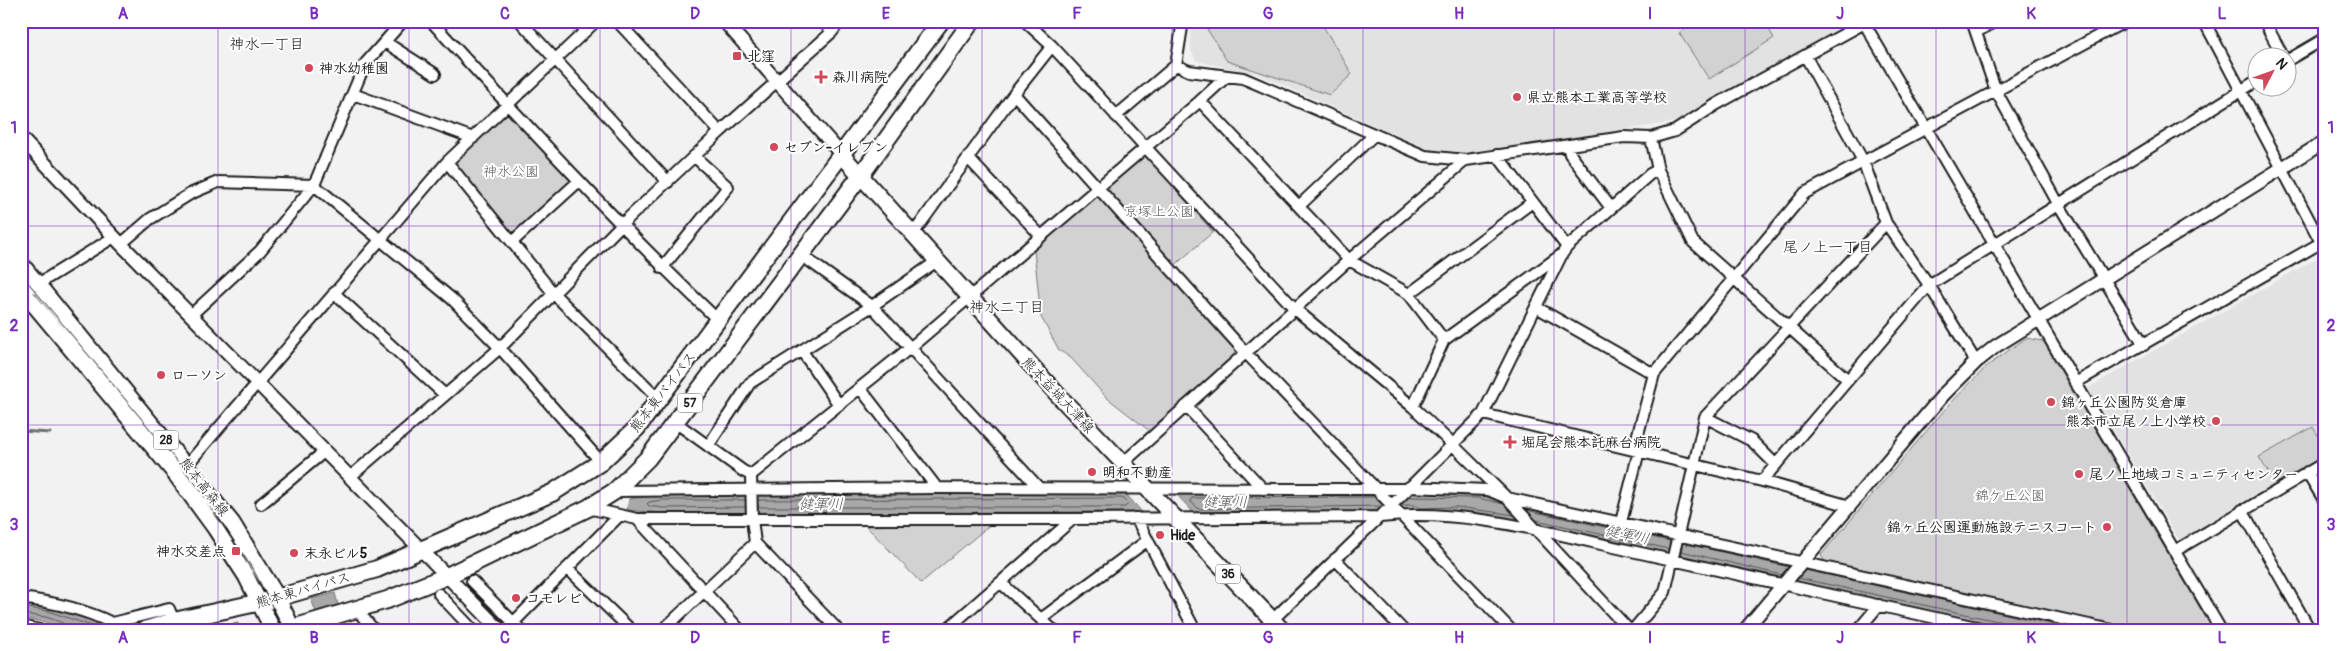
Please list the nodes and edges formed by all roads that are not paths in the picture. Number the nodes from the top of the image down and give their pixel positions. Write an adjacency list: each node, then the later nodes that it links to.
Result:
1 (403, 21): 21 (street)
2 (431, 21): 37 (street)
3 (520, 21): 26 (street)
4 (596, 21): 26 (street)
5 (618, 21): 40 (street)
6 (724, 21): 30 (street)
7 (822, 21): 19 (street)
8 (840, 21): 19 (street)
9 (941, 21): 48 (highway, 熊本東バイパス / 57)
10 (972, 21): 57 (highway, 熊本東バイパス / 57)
11 (1024, 21): 22 (street)
12 (1172, 21): 27 (street)
13 (1996, 21): 18 (street)
14 (2126, 21): 32 (street)
15 (2204, 21): 33 (street)
16 (2264, 21): 23 (street)
17 (1865, 22): 25 (street); 39 (street)
18 (1974, 26): 32 (street)
19 (832, 32): 30 (street)
20 (2324, 39): 24 (street)
21 (385, 42): 28 (street); 34 (street)
22 (1052, 46): 35 (street); 38 (street)
23 (2279, 48)
24 (2298, 54)
25 (1806, 57): 44 (street); 53 (street)
26 (554, 58): 37 (street); 59 (street)
27 (1176, 65): 29 (street); 38 (street)
28 (435, 74)
29 (1226, 76): 36 (street); 41 (street)
30 (777, 81): 40 (street); 48 (street)
31 (2248, 86): 33 (street)
32 (1996, 91): 39 (street); 63 (street)
33 (2240, 91): 55 (street); 63 (street)
34 (353, 94): 43 (street); 60 (street)
35 (1014, 94): 51 (street); 61 (street)
36 (1200, 101): 47 (street); 64 (street)
37 (508, 105): 43 (street); 58 (street)
38 (1116, 116): 47 (street)
39 (1925, 129): 53 (street); 74 (street)
40 (720, 132): 50 (street)
41 (1374, 135): 52 (street); 64 (street)
42 (21, 138): 71 (street)
43 (473, 138): 54 (street)
44 (1651, 138): 46 (street); 56 (street)
45 (2324, 142): 55 (street)
46 (1568, 145): 49 (street); 65 (street)
47 (1144, 146): 61 (street); 92 (street)
48 (841, 154): 57 (main road, 熊本益城大津線 / 36); 95 (highway, 熊本東バイパス / 57)
49 (1497, 155): 52 (street); 62 (street)
50 (694, 157): 59 (street); 80 (street)
51 (968, 158): 68 (street); 69 (street)
52 (1466, 160): 77 (street)
53 (1863, 161): 66 (street); 82 (street)
54 (447, 162): 70 (street); 72 (street)
55 (2282, 168): 73 (street); 81 (street)
56 (1658, 170): 65 (street); 82 (street)
57 (860, 175): 68 (main road, 熊本益城大津線 / 36); 76 (highway, 熊本東バイパス / 57)
58 (579, 181): 67 (street); 72 (street)
59 (668, 182): 67 (street)
60 (314, 185): 70 (street); 71 (street); 93 (street)
61 (1097, 187): 69 (street); 102 (street)
62 (1531, 202): 75 (street); 88 (street)
63 (2059, 205): 74 (street); 81 (street)
64 (1298, 206): 77 (street)
65 (1611, 208): 75 (street)
66 (1886, 223): 84 (street); 96 (street)
67 (621, 225): 80 (street); 87 (street)
68 (913, 234): 78 (main road, 熊本益城大津線 / 36)
69 (1040, 236): 89 (street)
70 (380, 239): 86 (street); 100 (street)
71 (118, 240): 83 (street); 93 (street)
72 (512, 242): 87 (street)
73 (2323, 244): 98 (street)
74 (1994, 245): 84 (street); 94 (street)
75 (1565, 251): 91 (street); 97 (street)
76 (801, 256): 90 (street); 116 (highway, 熊本東バイパス / 57)
77 (1349, 260): 88 (street); 92 (street)
78 (937, 261): 89 (main road, 熊本益城大津線 / 36); 90 (street)
79 (21, 264): 83 (main road, 熊本高森線 / 28)
80 (662, 268): 95 (street)
81 (2105, 278): 94 (street); 98 (street)
82 (1733, 279): 96 (street); 104 (street)
83 (39, 285): 85 (street); 124 (main road, 熊本高森線 / 28)
84 (1929, 285): 103 (street); 105 (street)
85 (22, 290): 173 (main road, 熊本高森線 / 28)
86 (334, 293): 106 (street); 109 (street)
87 (554, 294): 100 (street); 110 (street)
88 (1409, 294): 97 (street)
89 (969, 298): 99 (street); 122 (main road, 熊本益城大津線 / 36)
90 (872, 306): 99 (street); 101 (street)
91 (1536, 307): 104 (street); 114 (street)
92 (1295, 310): 102 (street); 113 (street)
93 (191, 314): 106 (street)
94 (2038, 319): 103 (street); 107 (street)
95 (718, 320): 110 (highway, 熊本東バイパス / 57)
96 (1788, 329): 105 (street); 115 (street)
97 (1444, 340): 113 (street)
98 (2144, 345): 107 (street)
99 (911, 347): 108 (street); 132 (street)
100 (500, 348): 109 (street); 121 (street)
101 (802, 351): 111 (street); 118 (street)
102 (1245, 352): 112 (street); 133 (street)
103 (1976, 362): 143 (street)
104 (1654, 374): 119 (street)
105 (1848, 380): 126 (street)
106 (258, 383): 120 (street); 124 (street)
107 (2076, 383): 160 (street)
108 (860, 388): 111 (street); 131 (street)
109 (445, 395): 129 (street)
110 (658, 398): 121 (highway, 熊本東バイパス / 57)
111 (839, 405): 128 (street)
112 (1186, 406): 122 (street); 136 (street)
113 (1412, 407): 117 (street)
114 (1483, 414): 117 (street); 119 (street)
115 (1705, 417): 125 (street); 126 (street)
116 (675, 422): 118 (street); 137 (highway, 熊本東バイパス / 57)
117 (1452, 444): 134 (street); 139 (street)
118 (708, 446): 128 (street)
119 (1637, 450): 125 (street); 154 (street)
120 (325, 452): 129 (street); 141 (street)
121 (601, 462): 159 (highway, 熊本東バイパス / 57)
122 (1123, 463): 135 (main road, 熊本益城大津線 / 36)
123 (2324, 463): 127 (street)
124 (187, 465): 171 (main road, 熊本高森線 / 28)
125 (1693, 465): 130 (street); 156 (street)
126 (1776, 465): 130 (street)
127 (2307, 472): 140 (street); 145 (street)
128 (751, 475): 138 (street)
129 (350, 477): 159 (street)
130 (1762, 481): 143 (street)
131 (937, 488): 132 (street); 138 (street)
132 (1039, 488): 135 (street)
133 (1375, 488): 134 (street); 136 (street); 142 (street)
134 (1408, 488): 139 (street); 142 (street)
135 (1147, 489): 136 (street); 150 (main road, 熊本益城大津線 / 36)
136 (1263, 489)
137 (615, 490): 138 (street); 144 (highway, 熊本東バイパス / 57)
138 (752, 494): 152 (street)
139 (1508, 498): 154 (street); 155 (street)
140 (2324, 500)
141 (261, 504)
142 (1392, 506): 146 (street); 148 (street)
143 (1850, 506): 163 (street)
144 (588, 508): 147 (street); 165 (highway, 熊本東バイパス / 57)
145 (2242, 510): 160 (street); 207 (street)
146 (1400, 515): 148 (street); 155 (street); 199 (street)
147 (619, 516): 151 (street); 164 (street)
148 (1380, 517): 150 (street); 161 (street)
149 (1136, 518): 150 (street); 153 (street); 157 (street)
150 (1174, 518): 181 (main road, 熊本益城大津線 / 36)
151 (637, 519): 152 (street); 169 (street)
152 (752, 519): 153 (street); 158 (street)
153 (1073, 519): 167 (street)
154 (1621, 522): 156 (street)
155 (1537, 530): 162 (street); 200 (street)
156 (1678, 535): 162 (street); 163 (street)
157 (1148, 540): 177 (street); 183 (street)
158 (755, 543): 169 (street); 196 (street)
159 (421, 551): 165 (street); 171 (highway, 熊本東バイパス / 57)
160 (2176, 551): 206 (street)
161 (1335, 559): 181 (street); 198 (street)
162 (1674, 560): 168 (street); 200 (street)
163 (1802, 562): 168 (street); 205 (street)
164 (567, 568): 179 (street); 193 (street)
165 (447, 576): 175 (highway, 熊本東バイパス / 57); 190 (street)
166 (472, 580): 179 (street)
167 (1001, 583): 177 (street); 182 (street)
168 (1784, 584): 174 (street); 201 (street)
169 (704, 591): 194 (street); 195 (street)
170 (439, 594): 189 (street)
171 (277, 597): 173 (highway, 熊本東バイパス / 57); 184 (main road, 熊本高森線 / 28)
172 (21, 598): 178 (street)
173 (258, 603): 178 (highway, 熊本東バイパス / 57); 187 (main road, 熊本高森線 / 28)
174 (1879, 605): 176 (street); 202 (street)
175 (356, 609): 184 (highway, 熊本東バイパス / 57); 188 (street)
176 (1936, 618): 203 (street); 204 (street)
177 (1042, 619): 197 (street)
178 (174, 621): 186 (highway, 熊本東バイパス / 57)
179 (513, 622): 191 (street); 192 (street)
180 (21, 626): 185 (street)
181 (1272, 626)
182 (953, 628)
183 (1191, 628)
184 (290, 629)
185 (40, 630)
186 (145, 630)
187 (273, 630)
188 (374, 630)
189 (474, 630)
190 (500, 630)
191 (506, 630)
192 (521, 630)
193 (631, 630)
194 (663, 630)
195 (740, 630)
196 (838, 630)
197 (1053, 630)
198 (1403, 630)
199 (1511, 630)
200 (1631, 630)
201 (1745, 630)
202 (1858, 630)
203 (1948, 630)
204 (1990, 630)
205 (2112, 630)
206 (2220, 630)
207 (2310, 630)

